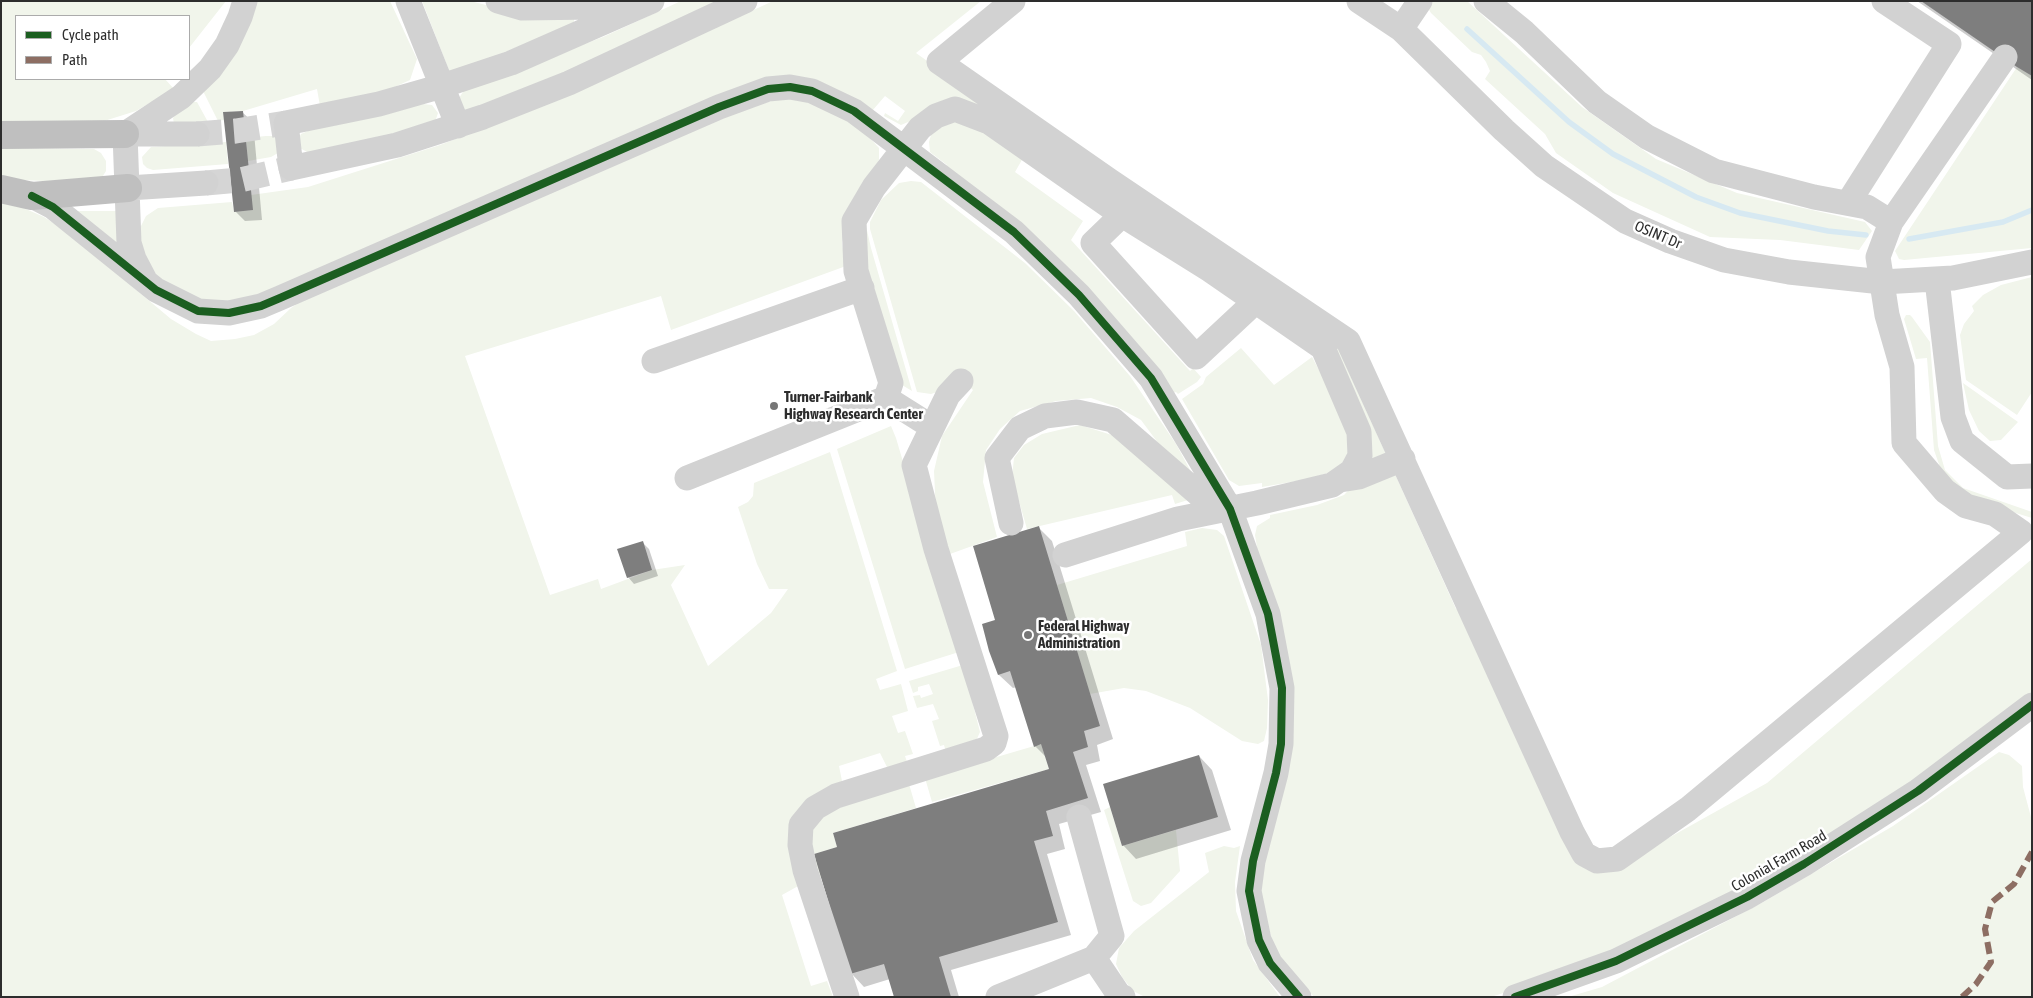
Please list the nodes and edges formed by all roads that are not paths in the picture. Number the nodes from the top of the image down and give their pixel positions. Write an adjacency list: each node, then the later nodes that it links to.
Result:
1 (245, 1): 16 (street)
2 (408, 1): 14 (street)
3 (498, 1): 4 (street)
4 (620, 1)
5 (652, 1): 14 (street)
6 (745, 1): 15 (street)
7 (1013, 1): 37 (street)
8 (1360, 1): 12 (street, OSINT Dr)
9 (1420, 1): 12 (street)
10 (1486, 1): 24 (street)
11 (1884, 1): 24 (street)
12 (1401, 29): 30 (street, OSINT Dr)
13 (2004, 58): 26 (street)
14 (442, 86): 15 (street); 15 (street)
15 (458, 126)
16 (125, 134): 17 (street); 18 (highway); 21 (street)
17 (197, 134)
18 (1, 135)
19 (904, 149): 25 (street); 29 (street); 31 (street); 41 (street)
20 (206, 183): 21 (street)
21 (128, 188): 23 (highway); 29 (street)
22 (1, 189): 23 (highway)
23 (32, 196): 29 (street)
24 (1848, 203): 26 (street)
25 (1122, 215): 32 (street); 32 (street)
26 (1891, 222): 30 (street)
27 (2032, 262): 28 (street, OSINT Dr)
28 (1937, 280): 30 (street, OSINT Dr); 38 (street)
29 (146, 282)
30 (1882, 282): 37 (street)
31 (862, 288): 33 (street); 35 (street)
32 (1256, 301): 40 (street)
33 (654, 361)
34 (961, 381): 36 (street)
35 (886, 398): 36 (street); 39 (street)
36 (932, 427): 47 (street)
37 (1403, 458): 40 (street)
38 (2032, 476)
39 (686, 478)
40 (1340, 480): 41 (street)
41 (1230, 509): 42 (street); 43 (street); 50 (street)
42 (1011, 523)
43 (1064, 555)
44 (2032, 705): 51 (street, Colonial Farm Road)
45 (1078, 817): 46 (street)
46 (1094, 958): 48 (street); 49 (street)
47 (847, 997)
48 (998, 997)
49 (1123, 997)
50 (1299, 997)
51 (1515, 997)

